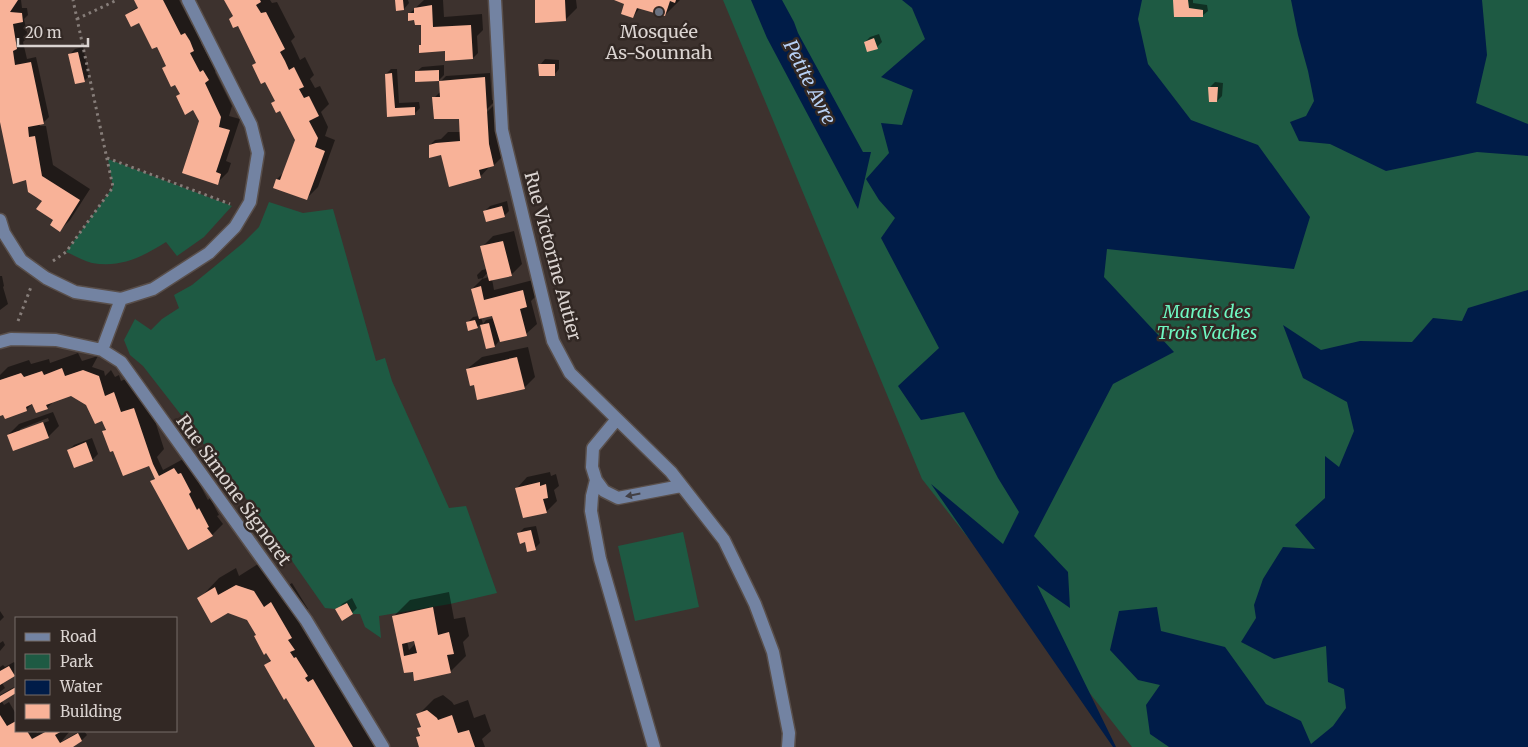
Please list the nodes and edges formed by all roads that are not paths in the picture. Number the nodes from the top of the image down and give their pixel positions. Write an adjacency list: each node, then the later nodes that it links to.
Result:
1 (188, 0): 4 (street)
2 (496, 0): 7 (street, Rue Victorine Autier)
3 (0, 220): 4 (street)
4 (122, 299): 6 (street)
5 (6, 340): 6 (street, Rue Simone Signoret)
6 (102, 350): 10 (street, Rue Simone Signoret)
7 (617, 419): 8 (street); 9 (street, Rue Victorine Autier)
8 (596, 480): 9 (street, one-way to 8); 11 (street)
9 (681, 486): 12 (street, Rue Victorine Autier)
10 (383, 747)
11 (654, 747)
12 (788, 747)

